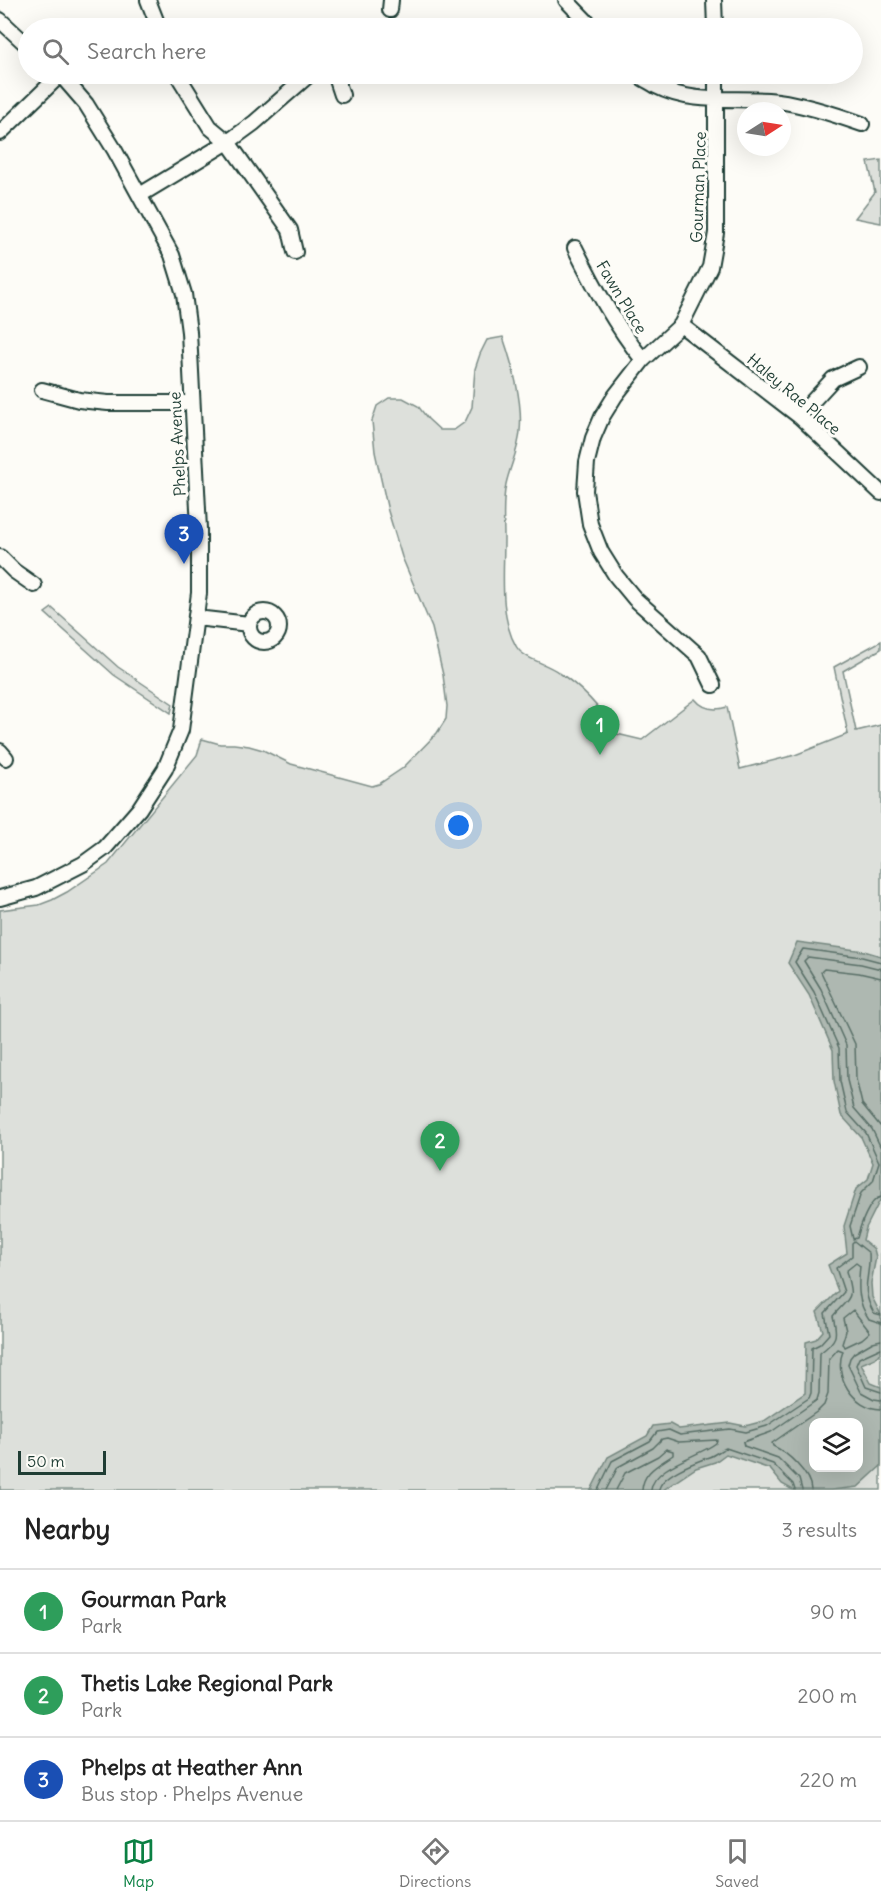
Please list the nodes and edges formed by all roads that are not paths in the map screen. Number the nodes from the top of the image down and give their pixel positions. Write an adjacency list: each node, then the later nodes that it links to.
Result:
1 (148, 0): 4 (street)
2 (566, 0): 5 (street)
3 (714, 0): 6 (street)
4 (155, 18)
5 (583, 18)
6 (715, 18)
7 (0, 20): 8 (street)
8 (18, 37)
9 (51, 84): 19 (street)
10 (69, 84): 21 (street, Phelps Avenue)
11 (183, 84): 20 (street)
12 (299, 84): 20 (street)
13 (338, 84): 16 (street)
14 (655, 84): 17 (street)
15 (716, 84): 17 (street, Gourman Place)
16 (342, 95)
17 (717, 100): 18 (street); 24 (street, Gourman Place)
18 (862, 124)
19 (0, 133)
20 (228, 142): 21 (street); 23 (street)
21 (140, 195): 28 (street, Phelps Avenue)
22 (575, 248): 25 (street, Fawn Place)
23 (295, 252)
24 (681, 325): 25 (street, Gourman Place); 29 (street, Haley Rae Place)
25 (643, 360): 35 (street, Gourman Place)
26 (859, 367): 29 (street)
27 (42, 390): 28 (street)
28 (191, 403): 33 (street, Phelps Avenue)
29 (799, 416): 30 (street, Haley Rae Place)
30 (881, 493)
31 (0, 557): 32 (street)
32 (34, 585)
33 (196, 618): 34 (street); 36 (street, Phelps Avenue)
34 (249, 624)
35 (713, 685)
36 (0, 898)

